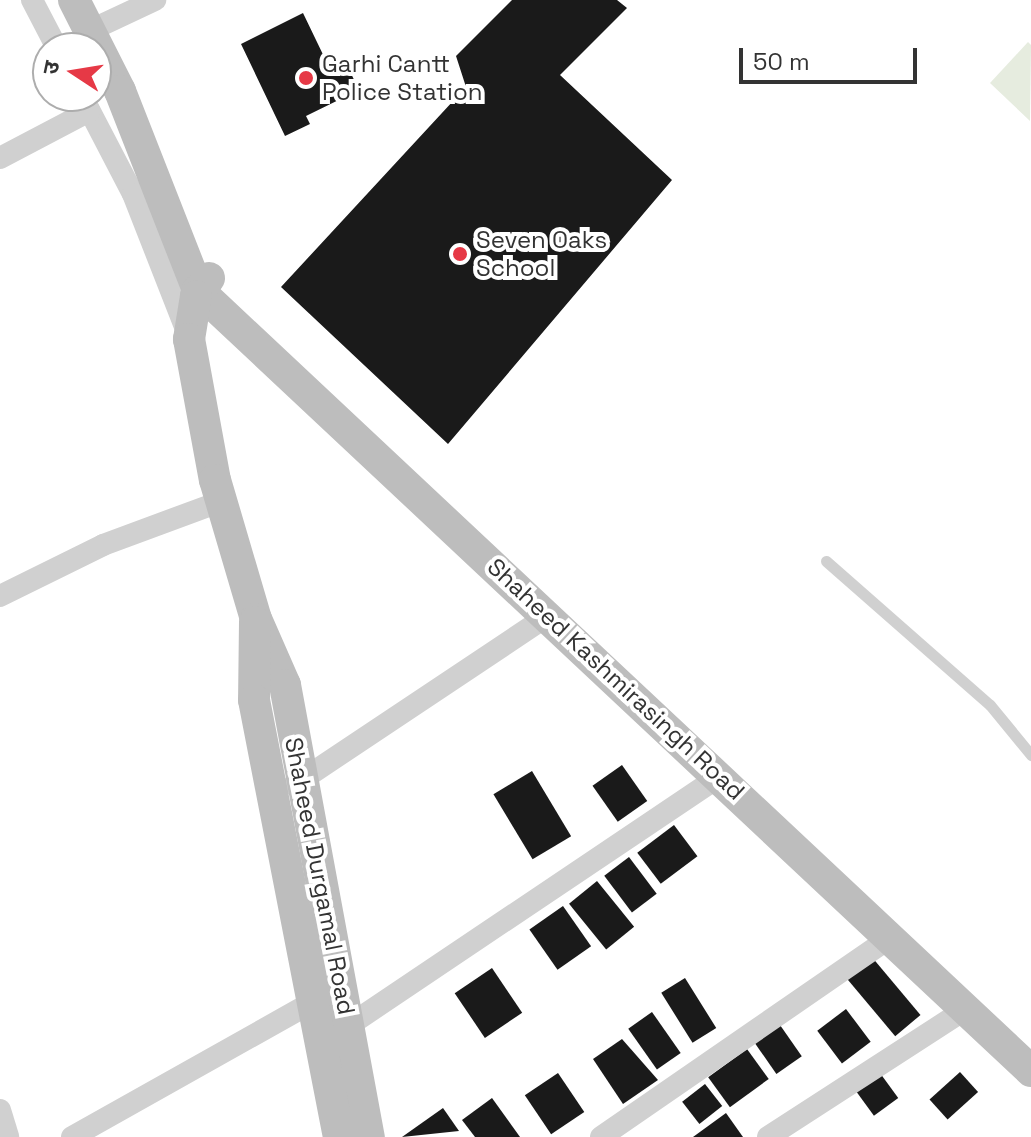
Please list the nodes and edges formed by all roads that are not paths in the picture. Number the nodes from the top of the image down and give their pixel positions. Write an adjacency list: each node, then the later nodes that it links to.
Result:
1 (32, 0): 5 (street)
2 (74, 0): 4 (street)
3 (155, 0): 4 (street)
4 (91, 30): 9 (street)
5 (49, 32)
6 (71, 112): 8 (street)
7 (90, 112): 10 (street)
8 (0, 158)
9 (199, 277): 10 (street, Shaheed Durgamal Road); 14 (street, Shaheed Kashmirasingh Road); 23 (street, Shaheed Kashmirasingh Road)
10 (189, 339): 11 (street, Shaheed Durgamal Road)
11 (219, 502): 13 (street); 17 (street, Shaheed Durgamal Road)
12 (826, 561): 15 (lane)
13 (0, 596)
14 (549, 615): 16 (street, Shaheed Kashmirasingh Road); 17 (street)
15 (1031, 755)
16 (720, 776): 18 (street, Shaheed Kashmirasingh Road); 21 (street)
17 (290, 788): 19 (street, Shaheed Durgamal Road); 21 (street, Shaheed Durgamal Road)
18 (890, 938): 20 (street, Shaheed Kashmirasingh Road); 30 (street)
19 (314, 1001): 22 (street, Shaheed Durgamal Road); 27 (street)
20 (966, 1009): 24 (street, Shaheed Kashmirasingh Road); 31 (street)
21 (348, 1025): 22 (street); 29 (street, Shaheed Durgamal Road)
22 (321, 1043): 28 (street, Shaheed Durgamal Road)
23 (1031, 1044)
24 (1031, 1071)
25 (0, 1110): 26 (street)
26 (8, 1137)
27 (72, 1137)
28 (339, 1137)
29 (369, 1137)
30 (601, 1137)
31 (768, 1137)

